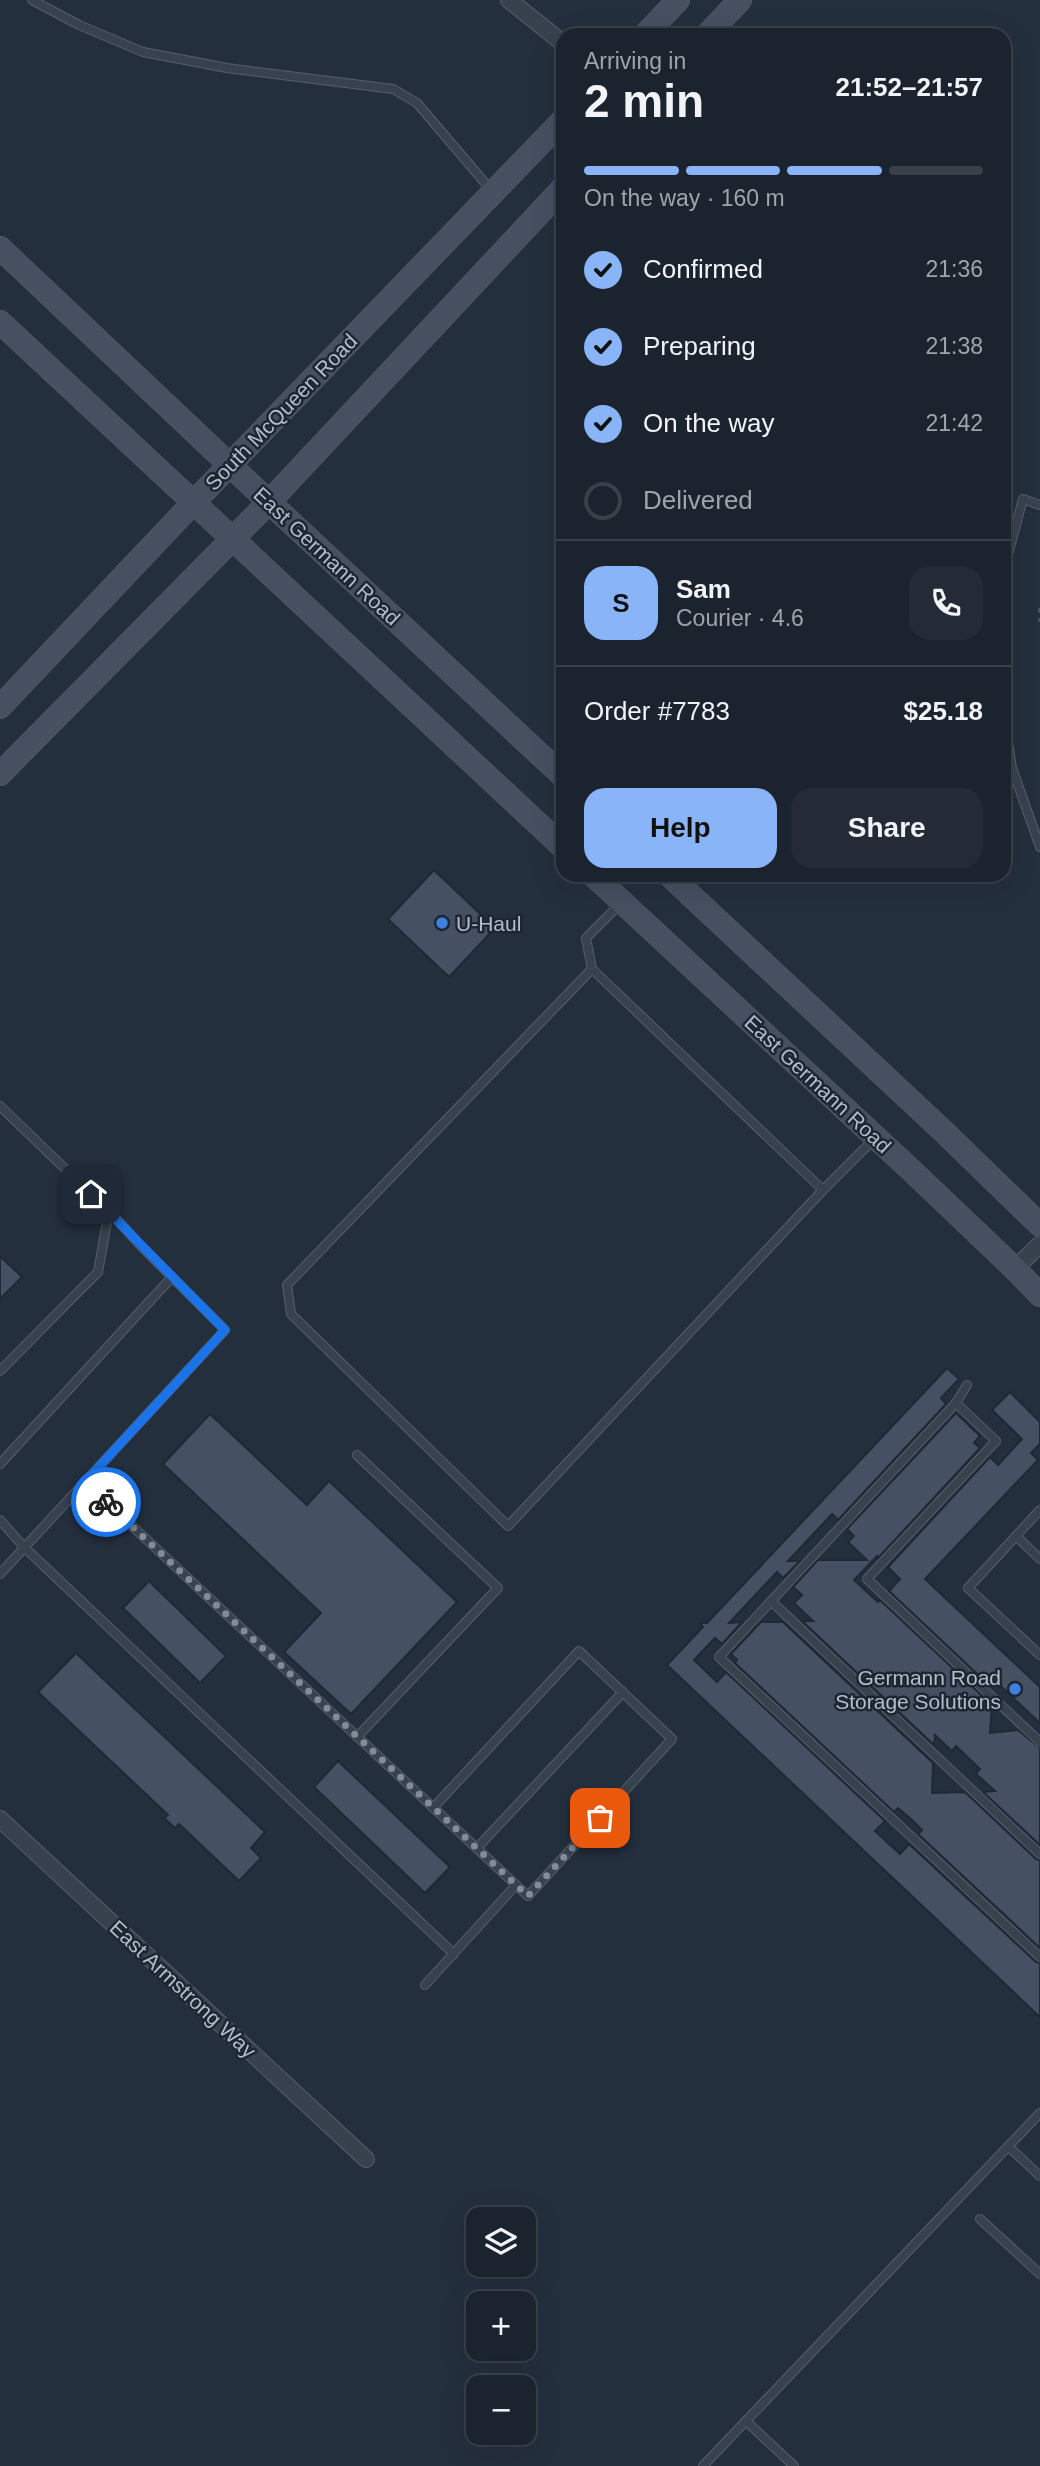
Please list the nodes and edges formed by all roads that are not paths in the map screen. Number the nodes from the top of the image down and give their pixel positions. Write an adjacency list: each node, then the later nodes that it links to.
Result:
1 (32, 0): 9 (lane)
2 (509, 0): 7 (street)
3 (678, 0): 5 (main road)
4 (740, 0): 6 (main road)
5 (652, 28)
6 (714, 28)
7 (556, 38)
8 (556, 127): 9 (main road, South McQueen Road)
9 (493, 192): 13 (main road, South McQueen Road)
10 (556, 196): 14 (main road)
11 (0, 248): 13 (main road, East Germann Road)
12 (0, 322): 15 (main road)
13 (230, 465): 14 (main road, East Germann Road); 15 (main road, South McQueen Road)
14 (269, 502): 17 (main road); 21 (main road, East Germann Road)
15 (193, 503): 17 (main road); 19 (main road, South McQueen Road)
16 (1040, 505): 18 (lane)
17 (232, 540): 22 (main road); 23 (main road)
18 (1011, 543)
19 (0, 707)
20 (1011, 762): 24 (lane)
21 (556, 770)
22 (0, 774)
23 (556, 841)
24 (1040, 847)
25 (601, 882): 27 (main road, East Germann Road)
26 (676, 882): 33 (main road)
27 (622, 902): 28 (lane); 30 (main road, East Germann Road)
28 (592, 969): 31 (lane); 31 (lane)
29 (0, 1106): 32 (lane)
30 (876, 1137): 31 (lane); 35 (main road, East Germann Road)
31 (824, 1190)
32 (109, 1211): 36 (lane); 38 (lane)
33 (1040, 1225)
34 (1040, 1244): 35 (street)
35 (1015, 1269): 37 (main road, East Germann Road)
36 (172, 1277): 42 (lane); 43 (lane)
37 (1040, 1295)
38 (0, 1371)
39 (967, 1385): 40 (lane)
40 (956, 1403): 50 (lane); 54 (lane)
41 (356, 1455): 53 (lane)
42 (0, 1464)
43 (85, 1482): 47 (lane); 53 (lane)
44 (1040, 1510): 46 (lane)
45 (0, 1520): 47 (lane)
46 (1016, 1536): 48 (lane); 51 (lane)
47 (24, 1548): 49 (lane); 60 (lane)
48 (1040, 1559)
49 (0, 1574)
50 (771, 1601): 58 (lane); 61 (lane)
51 (1040, 1655)
52 (623, 1692): 55 (lane); 57 (lane); 59 (lane)
53 (358, 1737): 55 (lane)
54 (1040, 1742)
55 (433, 1808): 57 (lane)
56 (0, 1819): 65 (street, East Armstrong Way)
57 (477, 1848): 59 (lane)
58 (1040, 1854)
59 (516, 1885): 60 (lane)
60 (454, 1954): 62 (lane)
61 (1040, 1957)
62 (425, 1985)
63 (1040, 2113): 64 (lane)
64 (1008, 2146): 66 (lane); 69 (lane)
65 (366, 2159)
66 (1040, 2176)
67 (980, 2219): 68 (lane)
68 (1040, 2274)
69 (746, 2421): 70 (lane); 71 (lane)
70 (703, 2466)
71 (794, 2466)

